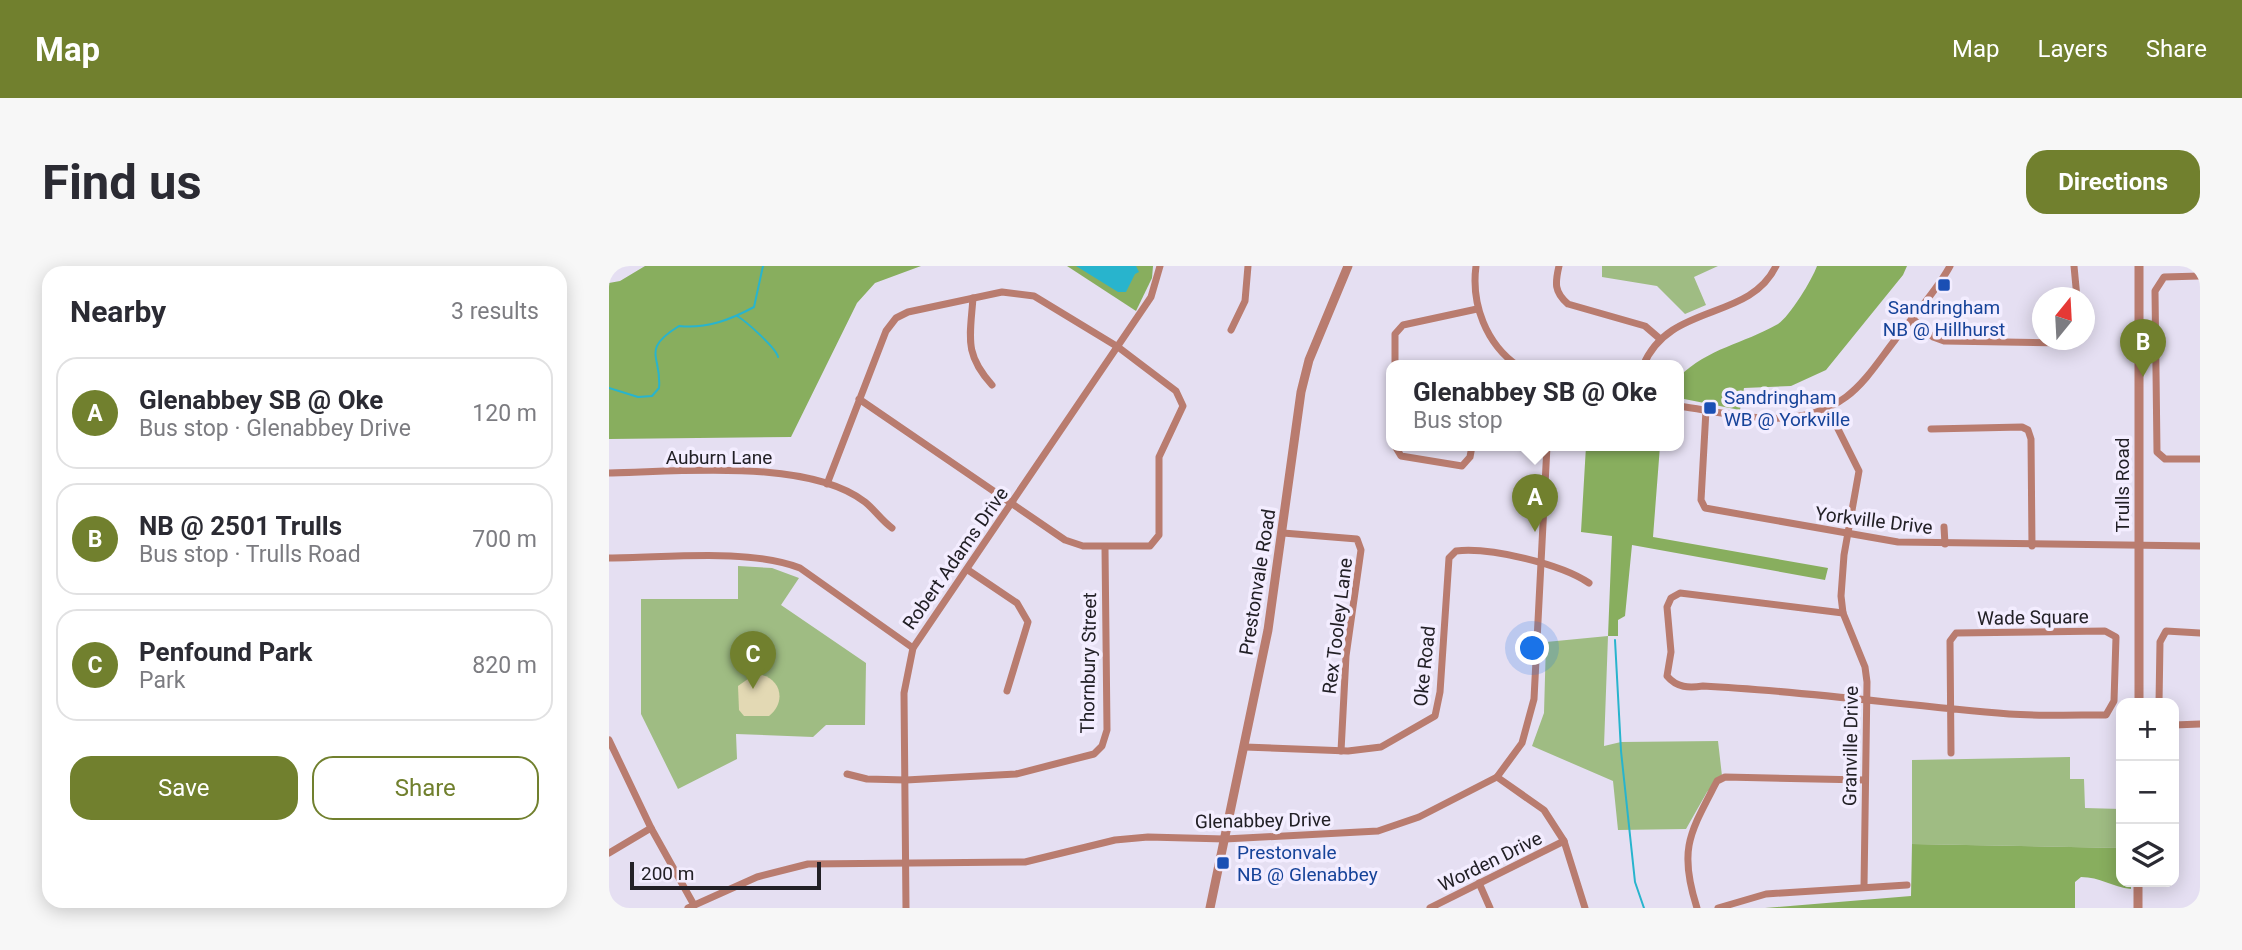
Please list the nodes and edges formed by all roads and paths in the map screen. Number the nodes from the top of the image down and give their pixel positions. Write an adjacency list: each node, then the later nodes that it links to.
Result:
1 (1160, 266): 18 (street, Robert Adams Drive)
2 (1248, 266): 15 (street)
3 (1347, 266): 37 (street, Prestonvale Road)
4 (1476, 266): 13 (street)
5 (1559, 266): 16 (street)
6 (1776, 266): 16 (street)
7 (1950, 266): 14 (street)
8 (2074, 266): 11 (street)
9 (2139, 266): 42 (street, Trulls Road)
10 (2200, 276): 31 (street)
11 (2076, 287)
12 (973, 298): 18 (street); 22 (street); 23 (street)
13 (1477, 309): 19 (street); 20 (street)
14 (1912, 318): 17 (street); 25 (street)
15 (1231, 330)
16 (1659, 338): 21 (street)
17 (2032, 343)
18 (1118, 347): 34 (street, Robert Adams Drive); 43 (street)
19 (1395, 360)
20 (1510, 360)
21 (1646, 360)
22 (992, 385)
23 (859, 399): 33 (street); 34 (street)
24 (1684, 407): 26 (street)
25 (1828, 409): 26 (street); 38 (street, Granville Drive)
26 (1706, 410): 38 (street, Yorkville Drive)
27 (1930, 429): 40 (street)
28 (1398, 451): 29 (street)
29 (1471, 451)
30 (1547, 451): 45 (street, Glenabbey Drive)
31 (2200, 459)
32 (609, 473): 33 (street, Auburn Lane)
33 (827, 484): 35 (street, Auburn Lane)
34 (1014, 502): 43 (street); 46 (street, Robert Adams Drive)
35 (892, 527)
36 (1944, 527): 39 (street)
37 (1283, 533): 59 (street, Prestonvale Road); 60 (street, Rex Tooley Lane)
38 (1847, 535): 39 (street, Yorkville Drive); 48 (street, Granville Drive)
39 (1945, 544): 40 (street, Yorkville Drive)
40 (2032, 546): 42 (street, Yorkville Drive)
41 (2200, 546): 42 (street, Yorkville Drive)
42 (2140, 547): 52 (street, Trulls Road)
43 (1105, 548): 65 (street, Thornbury Street)
44 (609, 558): 50 (street)
45 (1539, 562): 47 (street); 60 (street, Oke Road); 64 (street, Glenabbey Drive)
46 (968, 570): 50 (street, Robert Adams Drive); 51 (street)
47 (1589, 583)
48 (1843, 613): 54 (street, Granville Drive); 54 (street, Wade Square)
49 (2200, 633): 53 (street)
50 (913, 648): 65 (street, Robert Adams Drive)
51 (1007, 691)
52 (2139, 698)
53 (2159, 698)
54 (1865, 701): 55 (street, Wade Square); 66 (street, Granville Drive)
55 (1949, 708): 55 (street, Wade Square); 61 (street)
56 (2200, 724): 57 (street)
57 (2179, 725)
58 (609, 740): 62 (street)
59 (1245, 747): 60 (street, Oke Road); 68 (street, Prestonvale Road)
60 (1341, 751)
61 (1951, 753)
62 (613, 761): 67 (street)
63 (847, 774): 65 (street)
64 (1497, 777): 68 (street, Glenabbey Drive); 69 (street)
65 (906, 780): 71 (street, Robert Adams Drive)
66 (1865, 780): 74 (street, Granville Drive); 82 (street)
67 (651, 828): 70 (street); 76 (street)
68 (1225, 839): 71 (street, Glenabbey Drive); 78 (street, Prestonvale Road)
69 (1564, 841): 72 (street, Worden Drive); 81 (street)
70 (609, 853)
71 (907, 864): 76 (street, Glenabbey Drive); 77 (street, Robert Adams Drive)
72 (1479, 883): 79 (street, Worden Drive); 80 (street)
73 (1907, 885): 74 (street)
74 (1864, 887): 83 (street)
75 (2138, 887): 84 (street)
76 (691, 906)
77 (906, 908)
78 (1210, 908)
79 (1430, 908)
80 (1490, 908)
81 (1585, 908)
82 (1697, 908)
83 (1718, 908)
84 (2138, 908)

